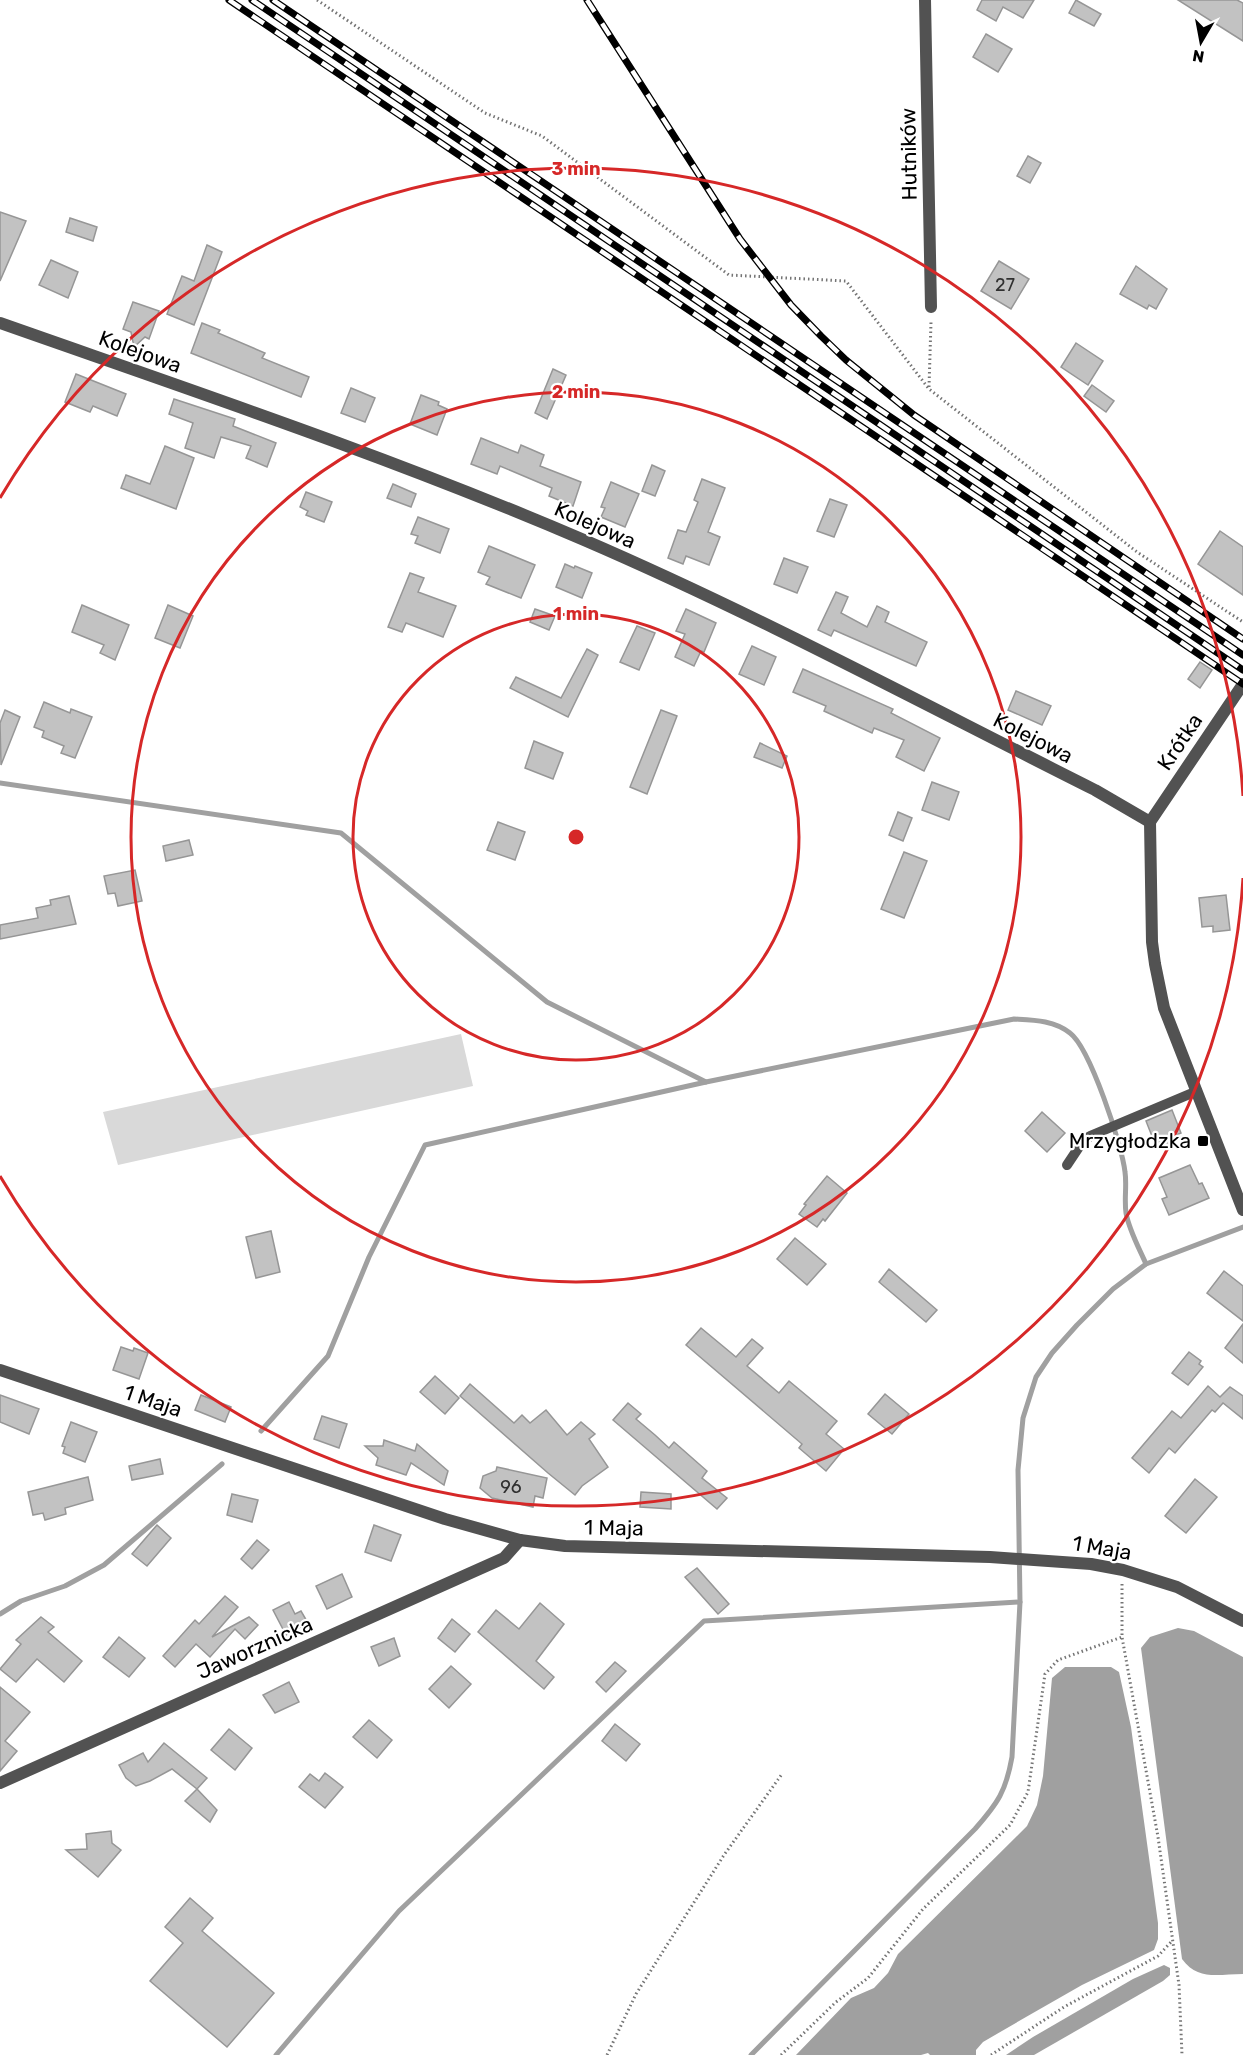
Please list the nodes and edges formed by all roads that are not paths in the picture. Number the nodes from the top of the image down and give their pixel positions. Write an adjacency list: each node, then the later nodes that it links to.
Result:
1 (925, 0): 2 (street, Hutników)
2 (932, 307)
3 (0, 323): 5 (street, Kolejowa)
4 (1243, 684): 5 (street, Krótka)
5 (1150, 822): 6 (street)
6 (1197, 1091): 7 (lane); 8 (street)
7 (1066, 1165)
8 (1243, 1210)
9 (0, 1370): 10 (street, 1 Maja)
10 (520, 1540): 11 (street, 1 Maja); 12 (street, Jaworznicka)
11 (1243, 1621)
12 (0, 1784)

